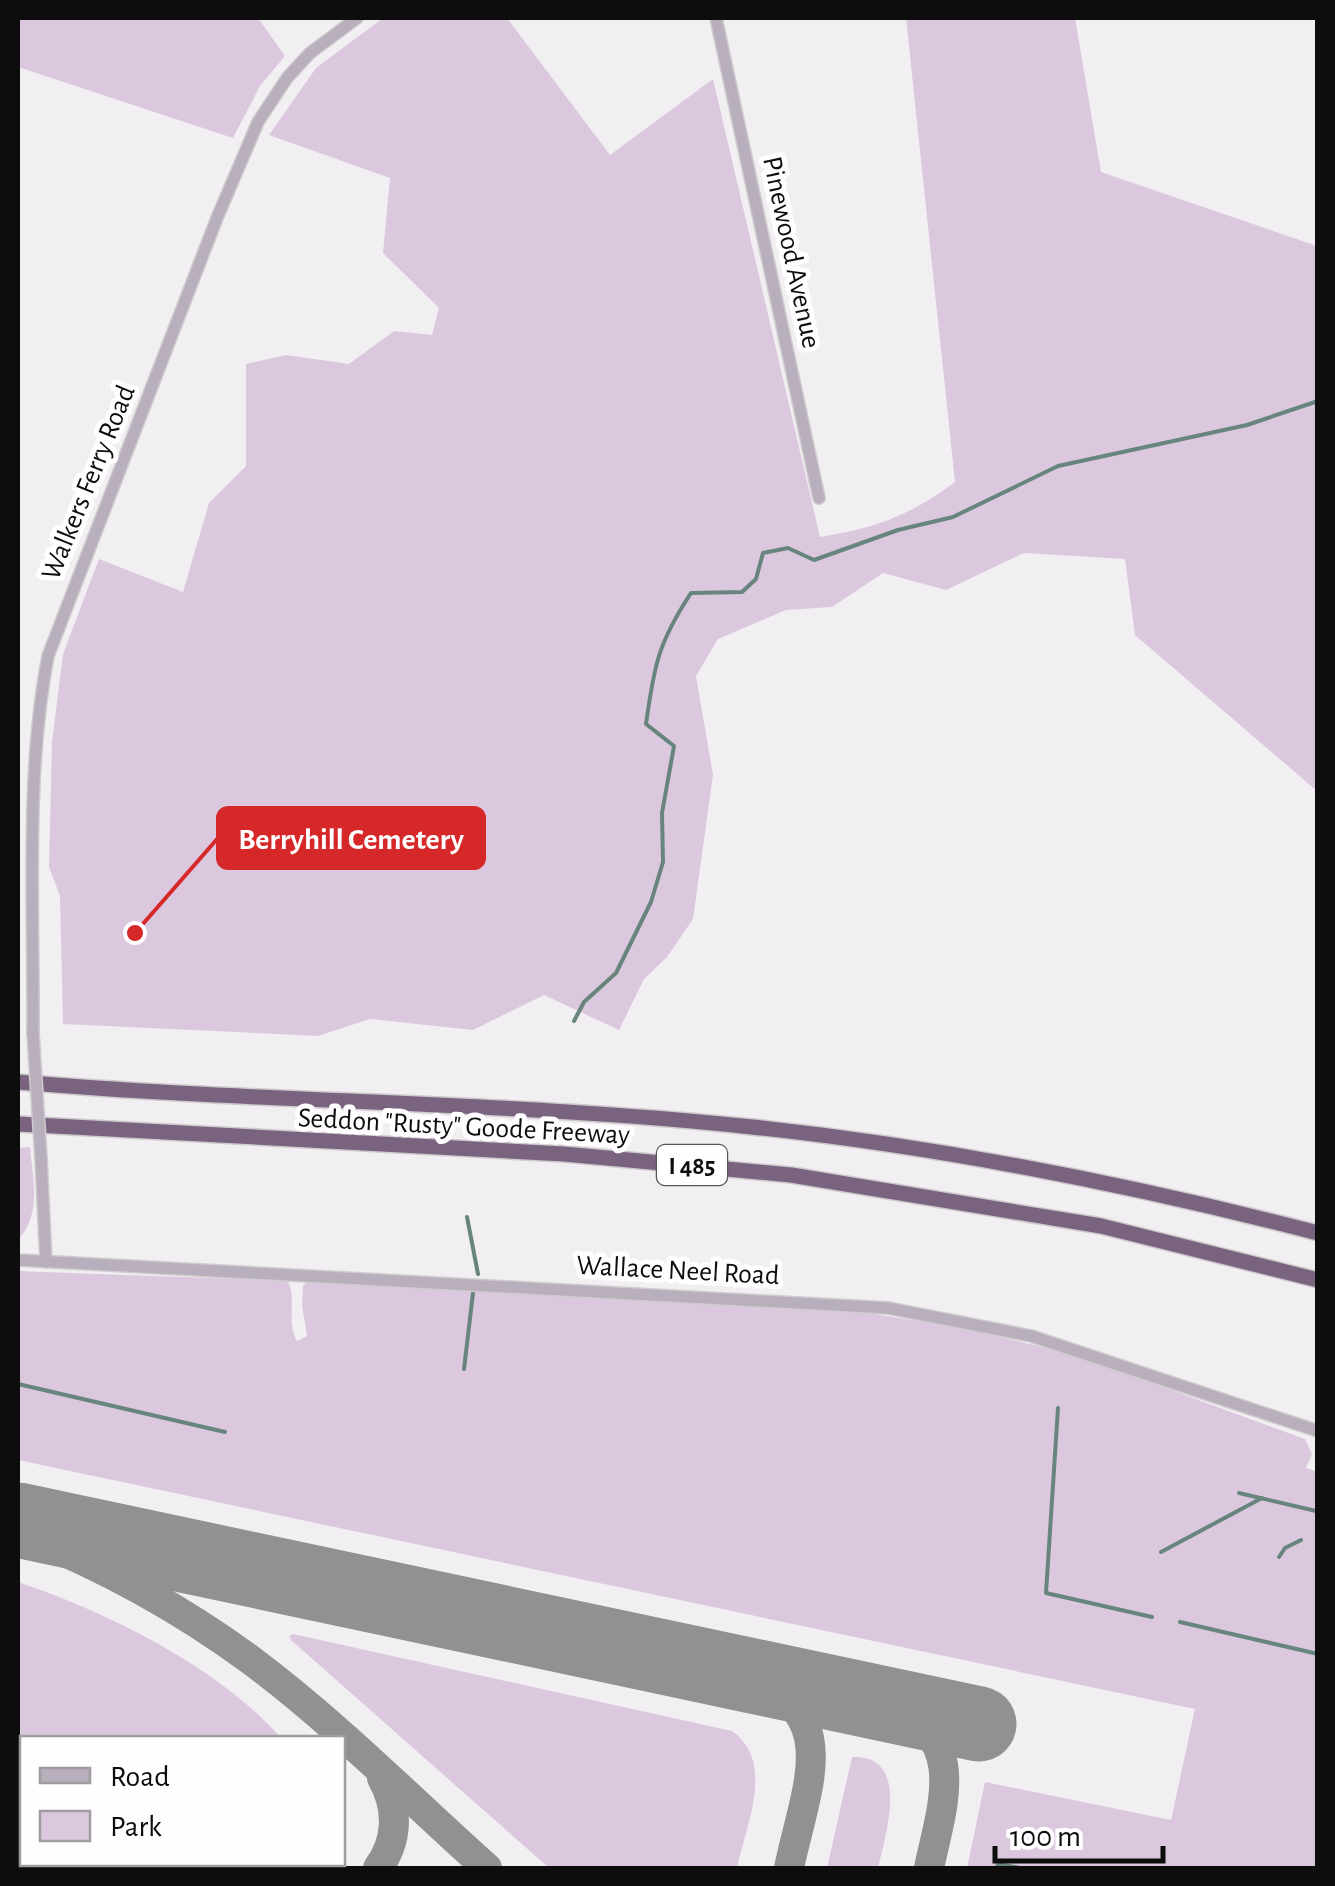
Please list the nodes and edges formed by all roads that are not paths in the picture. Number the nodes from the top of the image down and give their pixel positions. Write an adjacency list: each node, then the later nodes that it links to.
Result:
1 (358, 18): 4 (street, Walkers Ferry Road)
2 (716, 18): 3 (street, Pinewood Avenue)
3 (819, 498)
4 (34, 854): 5 (street); 10 (street, Walkers Ferry Road, bridge)
5 (18, 856)
6 (18, 1082): 8 (highway, Seddon "Rusty" Goode Freeway / I 485)
7 (18, 1124): 11 (highway, Seddon "Rusty" Goode Freeway / I 485)
8 (1318, 1233)
9 (18, 1260): 10 (street, Wallace Neel Road)
10 (46, 1262): 12 (street, Wallace Neel Road)
11 (1318, 1280)
12 (1318, 1431)

